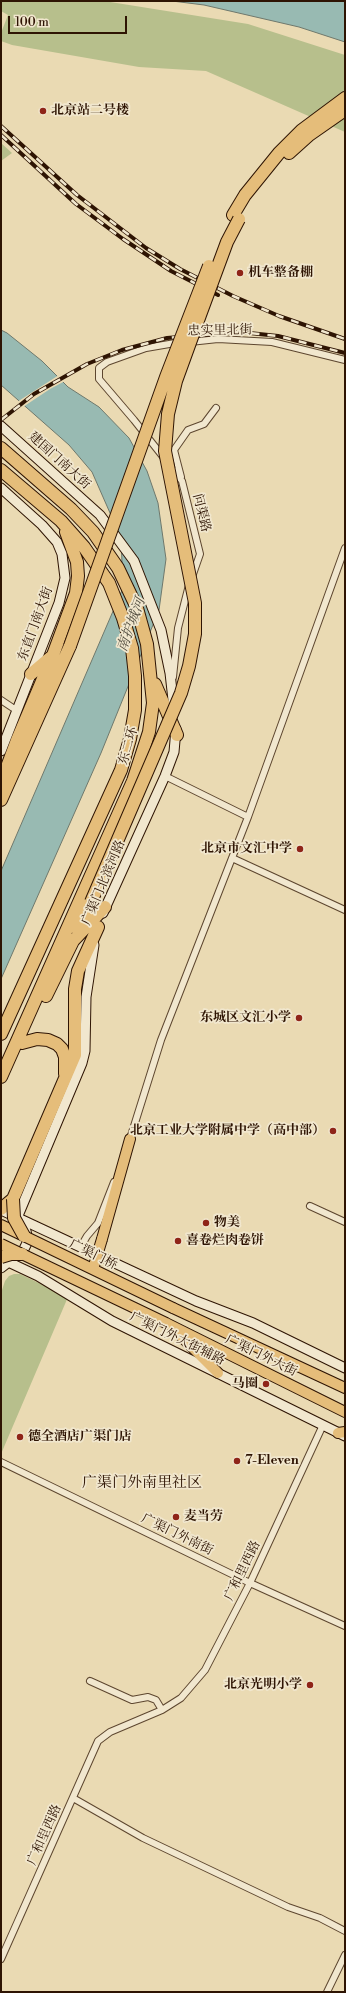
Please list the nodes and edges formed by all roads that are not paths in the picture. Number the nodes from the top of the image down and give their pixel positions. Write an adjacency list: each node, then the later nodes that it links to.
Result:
1 (345, 98): 24 (highway, bridge)
2 (345, 110): 30 (highway, bridge)
3 (345, 360): 4 (street, 忠实里北街)
4 (99, 368): 9 (street, 问渠路)
5 (216, 408): 9 (street)
6 (1, 426): 14 (street, 建国门南大街)
7 (1, 448): 16 (highway, 东二环)
8 (1, 470): 11 (highway, 东二环)
9 (182, 481): 17 (street, 问渠路)
10 (1, 488): 15 (street, 东直门南大街)
11 (61, 522): 13 (highway); 31 (highway, 东二环)
12 (345, 548): 25 (street)
13 (53, 655): 15 (highway); 23 (highway)
14 (170, 673): 17 (street, 广渠门北滨河路)
15 (31, 674): 19 (street)
16 (152, 677): 20 (highway); 33 (highway, 东二环)
17 (172, 688): 20 (street, 广渠门北滨河路)
18 (1, 700): 19 (street)
19 (16, 710): 21 (street)
20 (177, 735): 22 (street, 广渠门北滨河路)
21 (1, 752)
22 (165, 776): 25 (street); 27 (street, 广渠门北滨河路)
23 (1, 783)
24 (1, 800)
25 (248, 817): 26 (street)
26 (232, 858): 28 (street); 36 (street)
27 (105, 907): 29 (street, 广渠门北滨河路); 30 (highway)
28 (345, 910)
29 (98, 926): 35 (highway); 39 (street, 广渠门北滨河路)
30 (73, 941): 32 (highway)
31 (1, 1034)
32 (22, 1043): 34 (highway); 35 (highway)
33 (1, 1077)
34 (1, 1083)
35 (64, 1083): 37 (highway)
36 (130, 1139): 44 (street); 47 (main road, bridge)
37 (13, 1199): 39 (highway); 42 (highway, bridge)
38 (310, 1206): 40 (street)
39 (8, 1213): 41 (street); 44 (street); 46 (street)
40 (345, 1222)
41 (1, 1224): 42 (main road, 广渠门桥)
42 (24, 1236): 47 (main road, 广渠门桥, bridge)
43 (1, 1244): 45 (main road, bridge)
44 (80, 1248): 50 (street)
45 (22, 1254): 46 (highway, bridge); 49 (main road, bridge)
46 (3, 1262): 51 (street, 广渠门外大街辅路)
47 (93, 1269): 48 (main road, 广渠门桥, bridge)
48 (173, 1308): 52 (main road, 广渠门外大街)
49 (169, 1325): 51 (main road); 53 (main road, 广渠门外大街)
50 (345, 1368)
51 (218, 1373): 54 (street, 广渠门外大街辅路)
52 (345, 1388)
53 (345, 1412)
54 (323, 1425): 55 (street, 广渠门外大街辅路); 57 (street, 广和里西路)
55 (343, 1434)
56 (1, 1462): 57 (street, 广渠门外南街)
57 (250, 1583): 58 (street, 广渠门外南街); 60 (street, 广和里西路)
58 (345, 1626)
59 (90, 1680): 60 (street)
60 (162, 1710): 61 (street, 广和里西路)
61 (73, 1798): 62 (street); 64 (street, 广和里西路)
62 (345, 1931)
63 (345, 1955): 65 (street)
64 (1, 1959)
65 (327, 1992)

